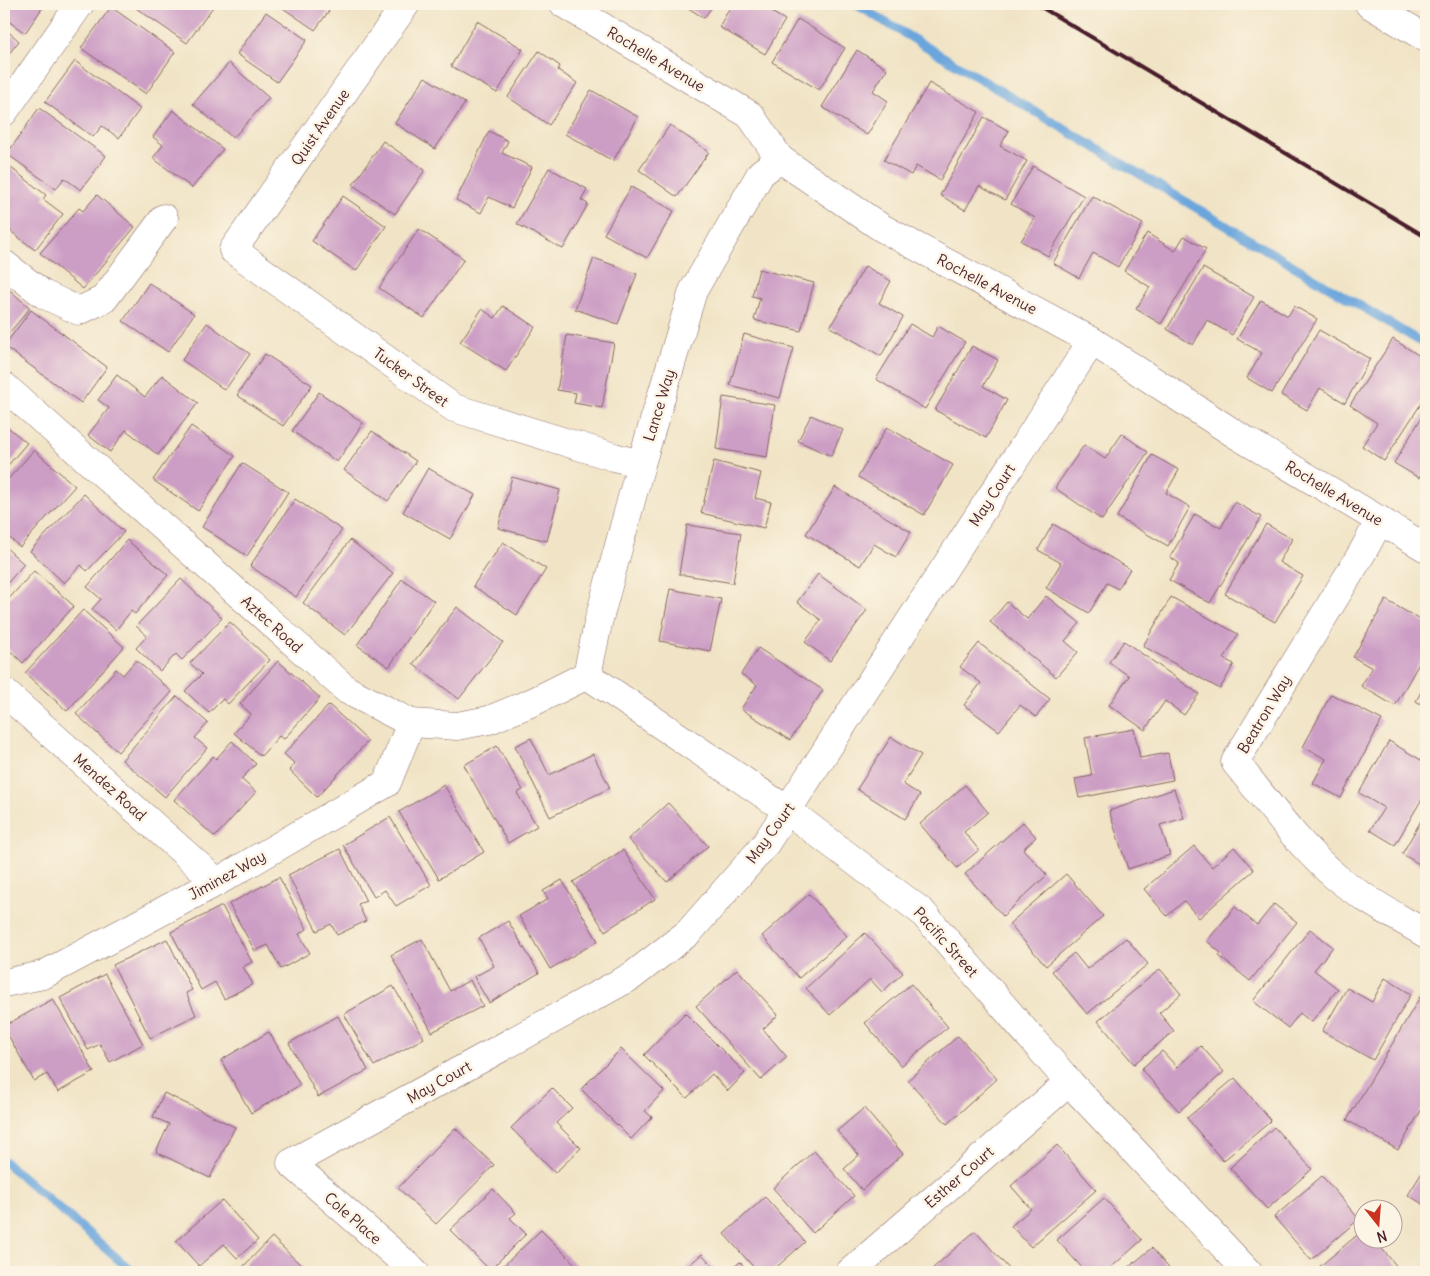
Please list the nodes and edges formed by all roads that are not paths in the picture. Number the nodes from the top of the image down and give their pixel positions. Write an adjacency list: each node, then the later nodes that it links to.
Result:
1 (80, 4): 6 (street)
2 (406, 4): 9 (street, Quist Avenue)
3 (564, 4): 7 (street, Rochelle Avenue)
4 (1369, 4): 5 (street)
5 (1426, 38)
6 (4, 112)
7 (780, 159): 11 (street, Rochelle Avenue); 13 (street, Lance Way)
8 (164, 218): 10 (street)
9 (234, 250): 13 (street, Tucker Street)
10 (4, 264)
11 (1092, 341): 14 (street, Rochelle Avenue); 19 (street, May Court)
12 (4, 386): 18 (street, Aztec Road)
13 (641, 464): 16 (street, Lance Way)
14 (1380, 520): 15 (street, Rochelle Avenue); 21 (street, Beatron Way)
15 (1426, 548)
16 (587, 675): 18 (street, Aztec Road); 19 (street, Pacific Street)
17 (4, 692): 20 (street, Mendez Road)
18 (411, 723): 20 (street, Jiminez Way)
19 (787, 810): 23 (street, Pacific Street); 24 (street, May Court)
20 (217, 882): 22 (street, Jiminez Way)
21 (1426, 934)
22 (4, 983)
23 (1069, 1082): 26 (street, Esther Court); 27 (street, Pacific Street)
24 (291, 1164): 25 (street, Cole Place)
25 (416, 1272)
26 (850, 1272)
27 (1248, 1272)

